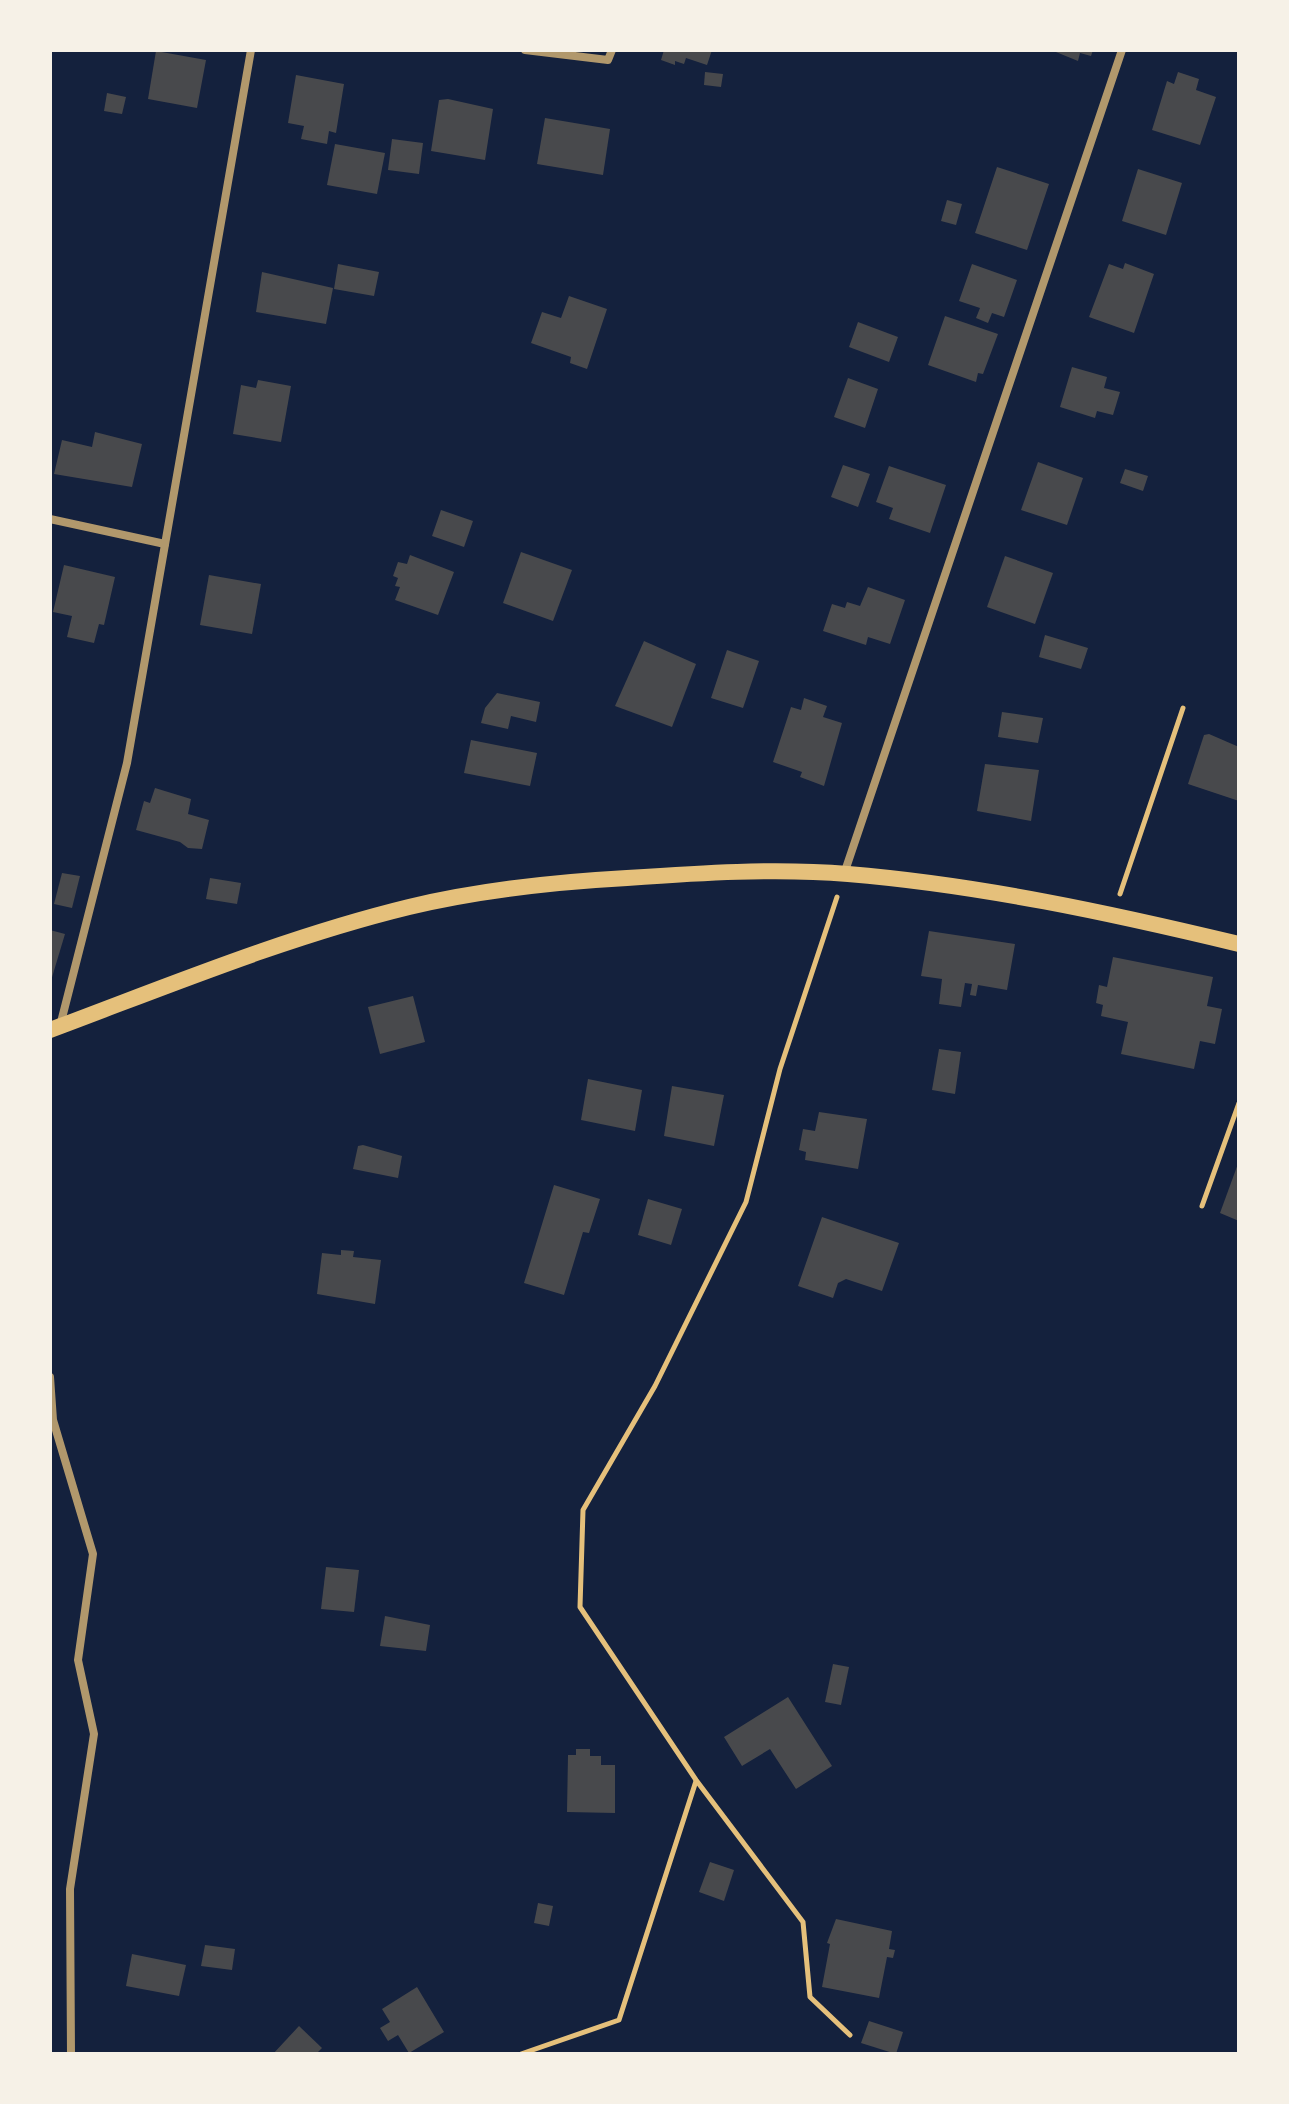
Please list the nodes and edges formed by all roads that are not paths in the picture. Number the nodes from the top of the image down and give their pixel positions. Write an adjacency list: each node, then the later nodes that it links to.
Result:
1 (251, 50): 6 (street)
2 (525, 50): 3 (street)
3 (612, 50)
4 (1122, 50): 7 (street)
5 (50, 519): 6 (street)
6 (165, 544): 9 (street)
7 (844, 874): 8 (main road); 9 (main road)
8 (1239, 944)
9 (55, 1028)
10 (50, 1377): 11 (street)
11 (71, 2054)

